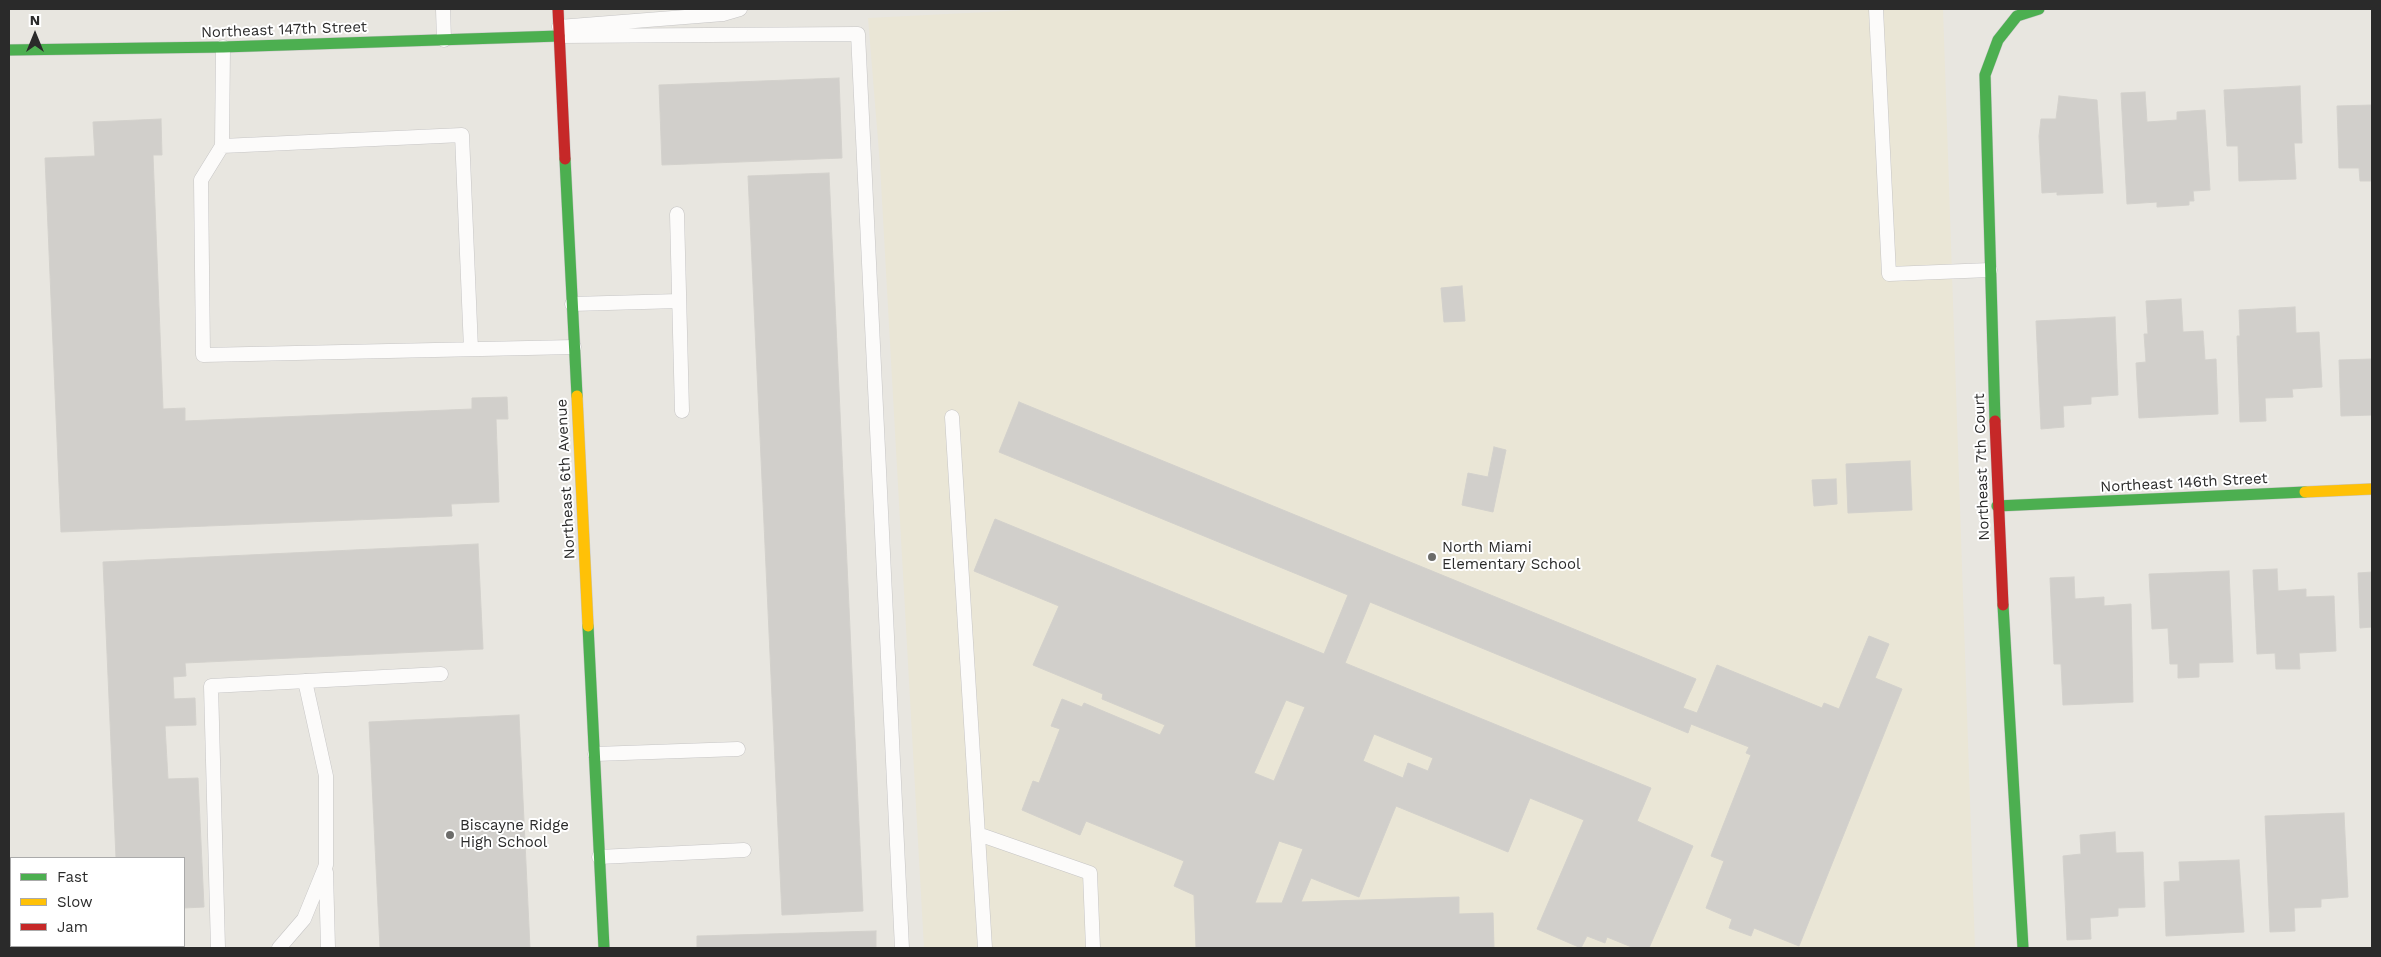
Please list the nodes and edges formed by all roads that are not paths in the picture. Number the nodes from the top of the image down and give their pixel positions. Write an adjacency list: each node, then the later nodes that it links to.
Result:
1 (443, 9): 7 (lane)
2 (558, 9): 6 (street, Northeast 6th Avenue)
3 (740, 9): 6 (lane)
4 (1876, 9): 12 (lane)
5 (2039, 9): 12 (street, Northeast 7th Court)
6 (559, 31): 7 (street, Northeast 147th Street); 14 (street, Northeast 6th Avenue); 33 (lane)
7 (444, 40): 8 (street, Northeast 147th Street)
8 (223, 47): 9 (street, Northeast 147th Street); 10 (lane)
9 (9, 50)
10 (222, 146): 16 (lane); 16 (lane)
11 (677, 214): 13 (lane)
12 (1990, 270): 20 (street, Northeast 7th Court)
13 (679, 301): 14 (lane); 17 (lane)
14 (572, 304): 15 (street, Northeast 6th Avenue)
15 (574, 347): 16 (lane); 24 (street, Northeast 6th Avenue)
16 (471, 349)
17 (682, 411)
18 (952, 417): 25 (lane)
19 (2372, 489): 20 (street, Northeast 146th Street)
20 (1997, 506): 36 (street, Northeast 7th Court)
21 (441, 674): 22 (lane)
22 (304, 681): 28 (lane); 29 (lane)
23 (738, 749): 24 (lane)
24 (595, 754): 27 (street, Northeast 6th Avenue)
25 (978, 834): 34 (lane); 35 (lane)
26 (744, 850): 27 (lane)
27 (599, 857): 32 (street, Northeast 6th Avenue)
28 (326, 865): 30 (lane); 31 (lane)
29 (218, 948)
30 (279, 948)
31 (328, 948)
32 (604, 948)
33 (902, 948)
34 (985, 948)
35 (1092, 948)
36 (2023, 948)

